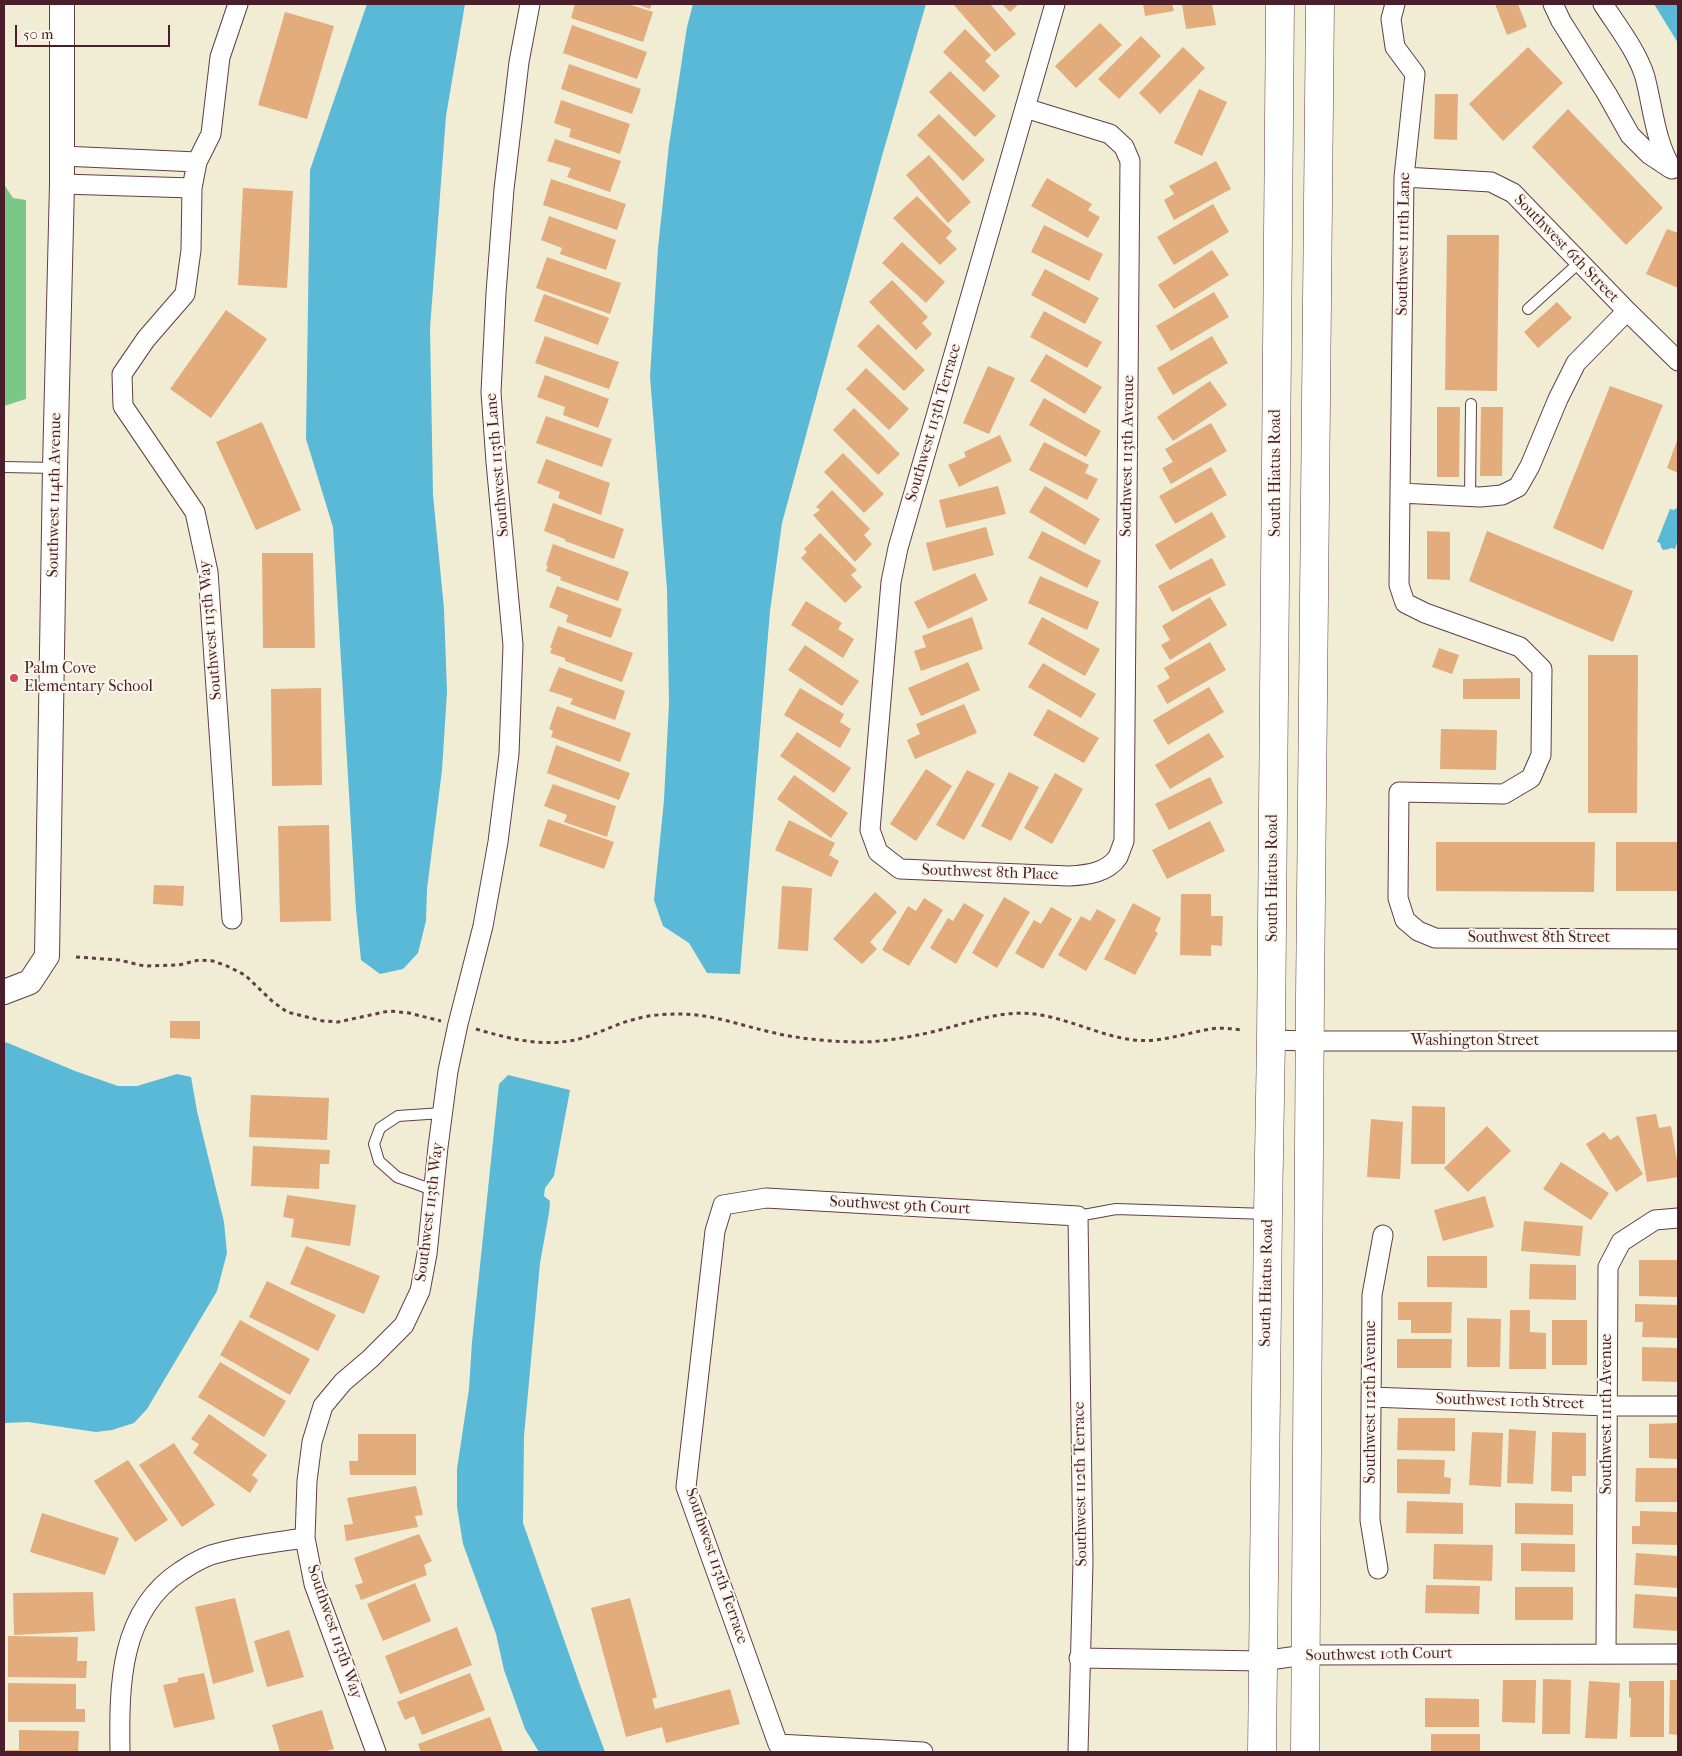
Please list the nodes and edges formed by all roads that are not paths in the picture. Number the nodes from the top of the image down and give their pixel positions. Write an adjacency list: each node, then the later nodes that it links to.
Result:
1 (62, 4): 11 (street, Southwest 114th Avenue)
2 (238, 4): 12 (street, Southwest 113th Way)
3 (530, 4): 30 (street, Southwest 113th Lane)
4 (1056, 4): 10 (street, Southwest 113th Terrace)
5 (1280, 4): 33 (main road, South Hiatus Road)
6 (1320, 4): 35 (main road)
7 (1395, 4): 14 (street, Southwest 111th Lane)
8 (1552, 4): 13 (street)
9 (1603, 4): 13 (street)
10 (1025, 108): 26 (street, Southwest 113th Terrace); 27 (street, Southwest 113th Avenue)
11 (62, 156): 12 (street); 15 (street, Southwest 114th Avenue)
12 (197, 162): 16 (street, Southwest 113th Way)
13 (1674, 173)
14 (1404, 176): 17 (street, Southwest 6th Street); 24 (street, Southwest 111th Lane)
15 (62, 184): 16 (street); 23 (street, Southwest 114th Avenue)
16 (192, 188): 28 (street, Southwest 113th Way)
17 (1580, 262): 18 (lane); 19 (street, Southwest 6th Street)
18 (1528, 309)
19 (1627, 311): 20 (street, Southwest 6th Street); 25 (street)
20 (1678, 361)
21 (1470, 404): 25 (lane)
22 (4, 467): 23 (lane)
23 (55, 468): 32 (street, Southwest 114th Avenue)
24 (1400, 493): 25 (street); 29 (street, Southwest 111th Lane)
25 (1470, 497)
26 (878, 852): 27 (street, Southwest 8th Place)
27 (1106, 868)
28 (232, 919)
29 (1404, 920): 31 (street, Southwest 8th Street)
30 (483, 926): 36 (street, Southwest 113th Way)
31 (1678, 939)
32 (4, 992)
33 (1272, 1040): 35 (street, Washington Street); 39 (main road, South Hiatus Road)
34 (1678, 1041): 35 (street, Washington Street)
35 (1310, 1042): 50 (main road)
36 (442, 1113): 37 (street, Southwest 113th Way); 37 (lane)
37 (433, 1190): 46 (street, Southwest 113th Way)
38 (723, 1205): 40 (street, Southwest 9th Court); 55 (street, Southwest 113th Terrace)
39 (1268, 1214): 40 (lane); 52 (main road, South Hiatus Road)
40 (1078, 1216): 51 (street, Southwest 112th Terrace)
41 (1678, 1218): 44 (street, Southwest 111th Avenue)
42 (1383, 1235): 43 (street, Southwest 112th Avenue)
43 (1371, 1397): 44 (street, Southwest 10th Street); 47 (street, Southwest 112th Avenue)
44 (1607, 1406): 45 (street, Southwest 10th Street); 48 (street, Southwest 111th Avenue)
45 (1678, 1406)
46 (305, 1538): 53 (street); 54 (street, Southwest 113th Way)
47 (1378, 1569)
48 (1606, 1653): 49 (street, Southwest 10th Court); 50 (street, Southwest 10th Court)
49 (1678, 1654)
50 (1305, 1655): 52 (street, Southwest 10th Court); 58 (main road)
51 (1079, 1658): 52 (street, Southwest 10th Court); 56 (street, Southwest 112th Terrace)
52 (1262, 1661): 57 (main road, South Hiatus Road)
53 (120, 1752)
54 (376, 1752)
55 (923, 1752)
56 (1078, 1752)
57 (1262, 1752)
58 (1305, 1752)

